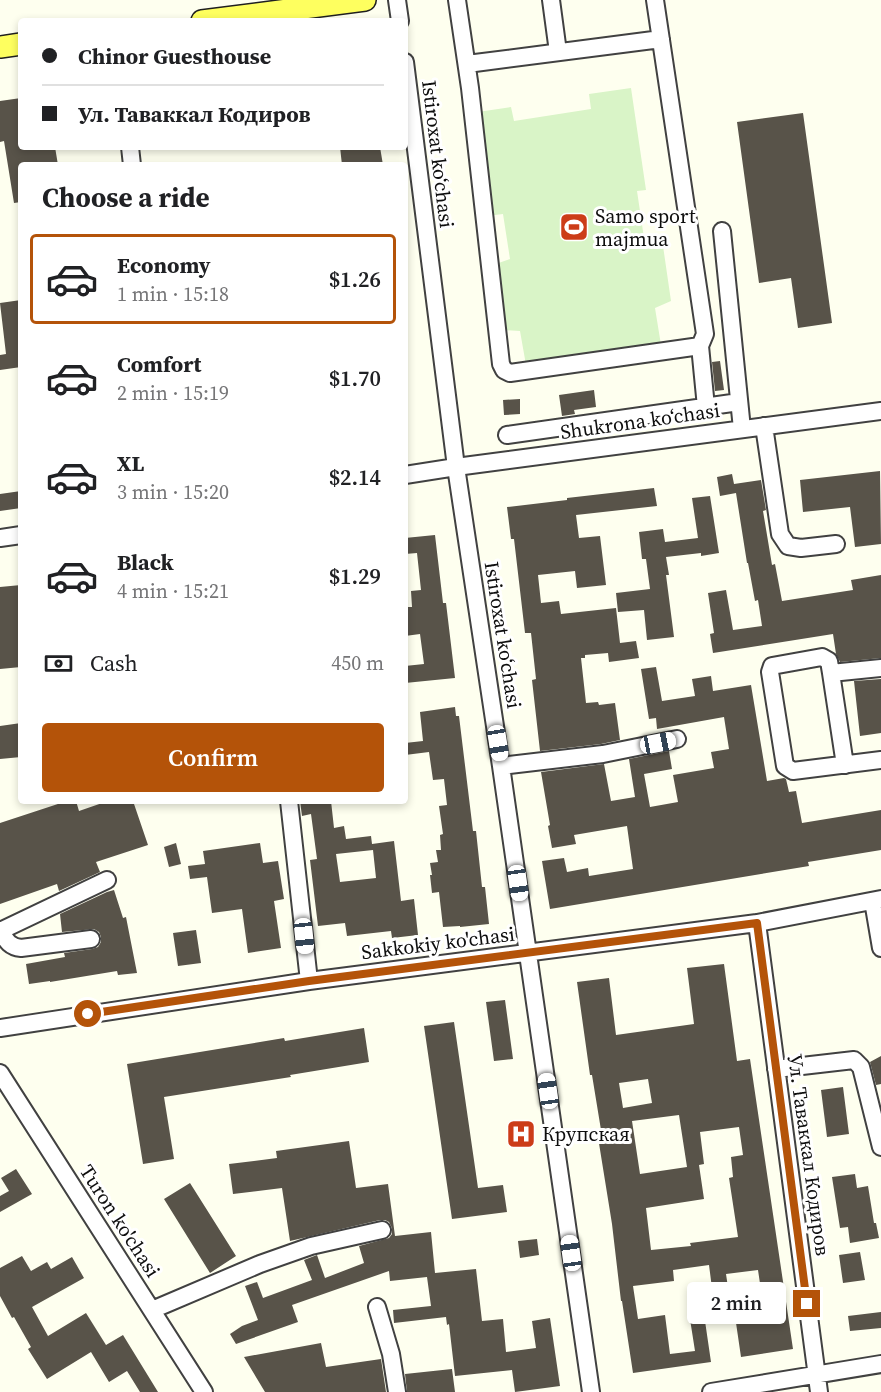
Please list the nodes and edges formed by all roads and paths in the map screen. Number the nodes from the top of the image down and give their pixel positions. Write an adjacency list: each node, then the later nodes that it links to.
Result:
1 (365, 0): 6 (main road)
2 (397, 0): 8 (street)
3 (457, 0): 13 (street)
4 (551, 0): 12 (street)
5 (656, 0): 9 (street)
6 (296, 4): 7 (main road)
7 (219, 18)
8 (400, 18)
9 (661, 39): 12 (street); 16 (street)
10 (18, 44): 11 (main road)
11 (0, 47)
12 (558, 52): 13 (street)
13 (467, 64): 16 (street)
14 (408, 86): 23 (street, Istiroxat koʻchasi)
15 (722, 231): 17 (street)
16 (700, 346): 18 (street)
17 (740, 402): 18 (street); 21 (street)
18 (706, 407): 22 (street)
19 (881, 411): 20 (street, Shukrona koʻchasi)
20 (764, 426): 21 (street, Shukrona koʻchasi); 27 (street)
21 (742, 429): 23 (street, Shukrona koʻchasi)
22 (507, 435)
23 (456, 467): 24 (street, Shukrona koʻchasi); 33 (street, Istiroxat koʻchasi)
24 (408, 475)
25 (18, 535): 26 (street)
26 (0, 538)
27 (836, 544)
28 (881, 668): 29 (street)
29 (831, 674): 32 (street); 32 (street)
30 (677, 739): 33 (street)
31 (881, 760): 32 (street)
32 (845, 765)
33 (501, 766): 41 (street, Istiroxat koʻchasi)
34 (289, 804): 42 (street)
35 (107, 880): 38 (street)
36 (877, 900): 37 (street, Sakkokiy ko'chasi); 40 (street)
37 (757, 923): 41 (street, Sakkokiy ko'chasi); 44 (street, Ул. Таваккал Кодиров)
38 (0, 930): 39 (street)
39 (91, 939)
40 (881, 948)
41 (528, 952): 42 (street, Sakkokiy ko'chasi); 54 (street, Istiroxat koʻchasi)
42 (309, 981): 43 (street, Sakkokiy ko'chasi)
43 (0, 1028)
44 (776, 1069): 46 (street); 51 (street, Ул. Таваккал Кодиров)
45 (0, 1073): 49 (street, Turon ko'chasi)
46 (881, 1147)
47 (382, 1230): 49 (street)
48 (377, 1307): 53 (street)
49 (152, 1311): 52 (street, Turon ko'chasi)
50 (881, 1364): 51 (street)
51 (816, 1374): 55 (street); 56 (street, Ул. Таваккал Кодиров)
52 (204, 1392)
53 (397, 1392)
54 (591, 1392)
55 (711, 1392)
56 (819, 1392)

